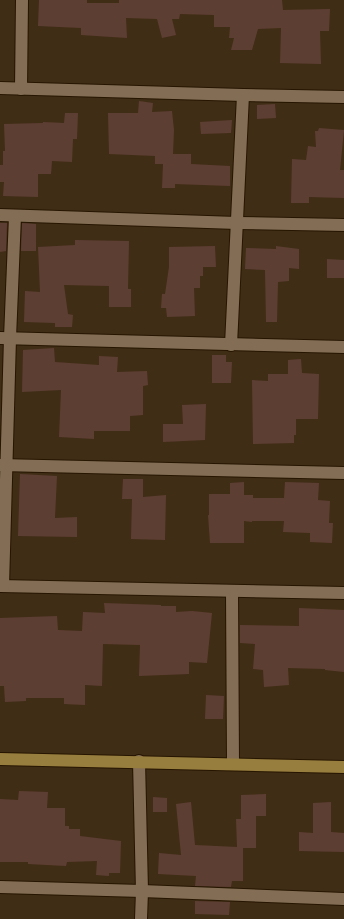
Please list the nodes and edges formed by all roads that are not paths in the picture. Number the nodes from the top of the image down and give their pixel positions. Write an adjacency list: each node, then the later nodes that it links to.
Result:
1 (22, 0): 3 (street)
2 (0, 88): 3 (street)
3 (21, 88): 4 (street)
4 (243, 95): 5 (street); 8 (street)
5 (344, 97)
6 (0, 215): 7 (street)
7 (15, 216): 8 (street); 10 (street)
8 (237, 223): 9 (street); 11 (street)
9 (344, 225)
10 (5, 338): 11 (street); 13 (street)
11 (231, 345): 12 (street)
12 (344, 347)
13 (3, 465): 14 (street); 15 (street)
14 (344, 474)
15 (1, 586): 16 (street)
16 (232, 591): 17 (street); 20 (street)
17 (344, 593)
18 (0, 758): 19 (main road)
19 (139, 761): 20 (main road); 23 (street)
20 (233, 763): 21 (main road)
21 (344, 767)
22 (0, 887): 23 (street)
23 (142, 891): 24 (street); 25 (street)
24 (344, 899)
25 (141, 919)

